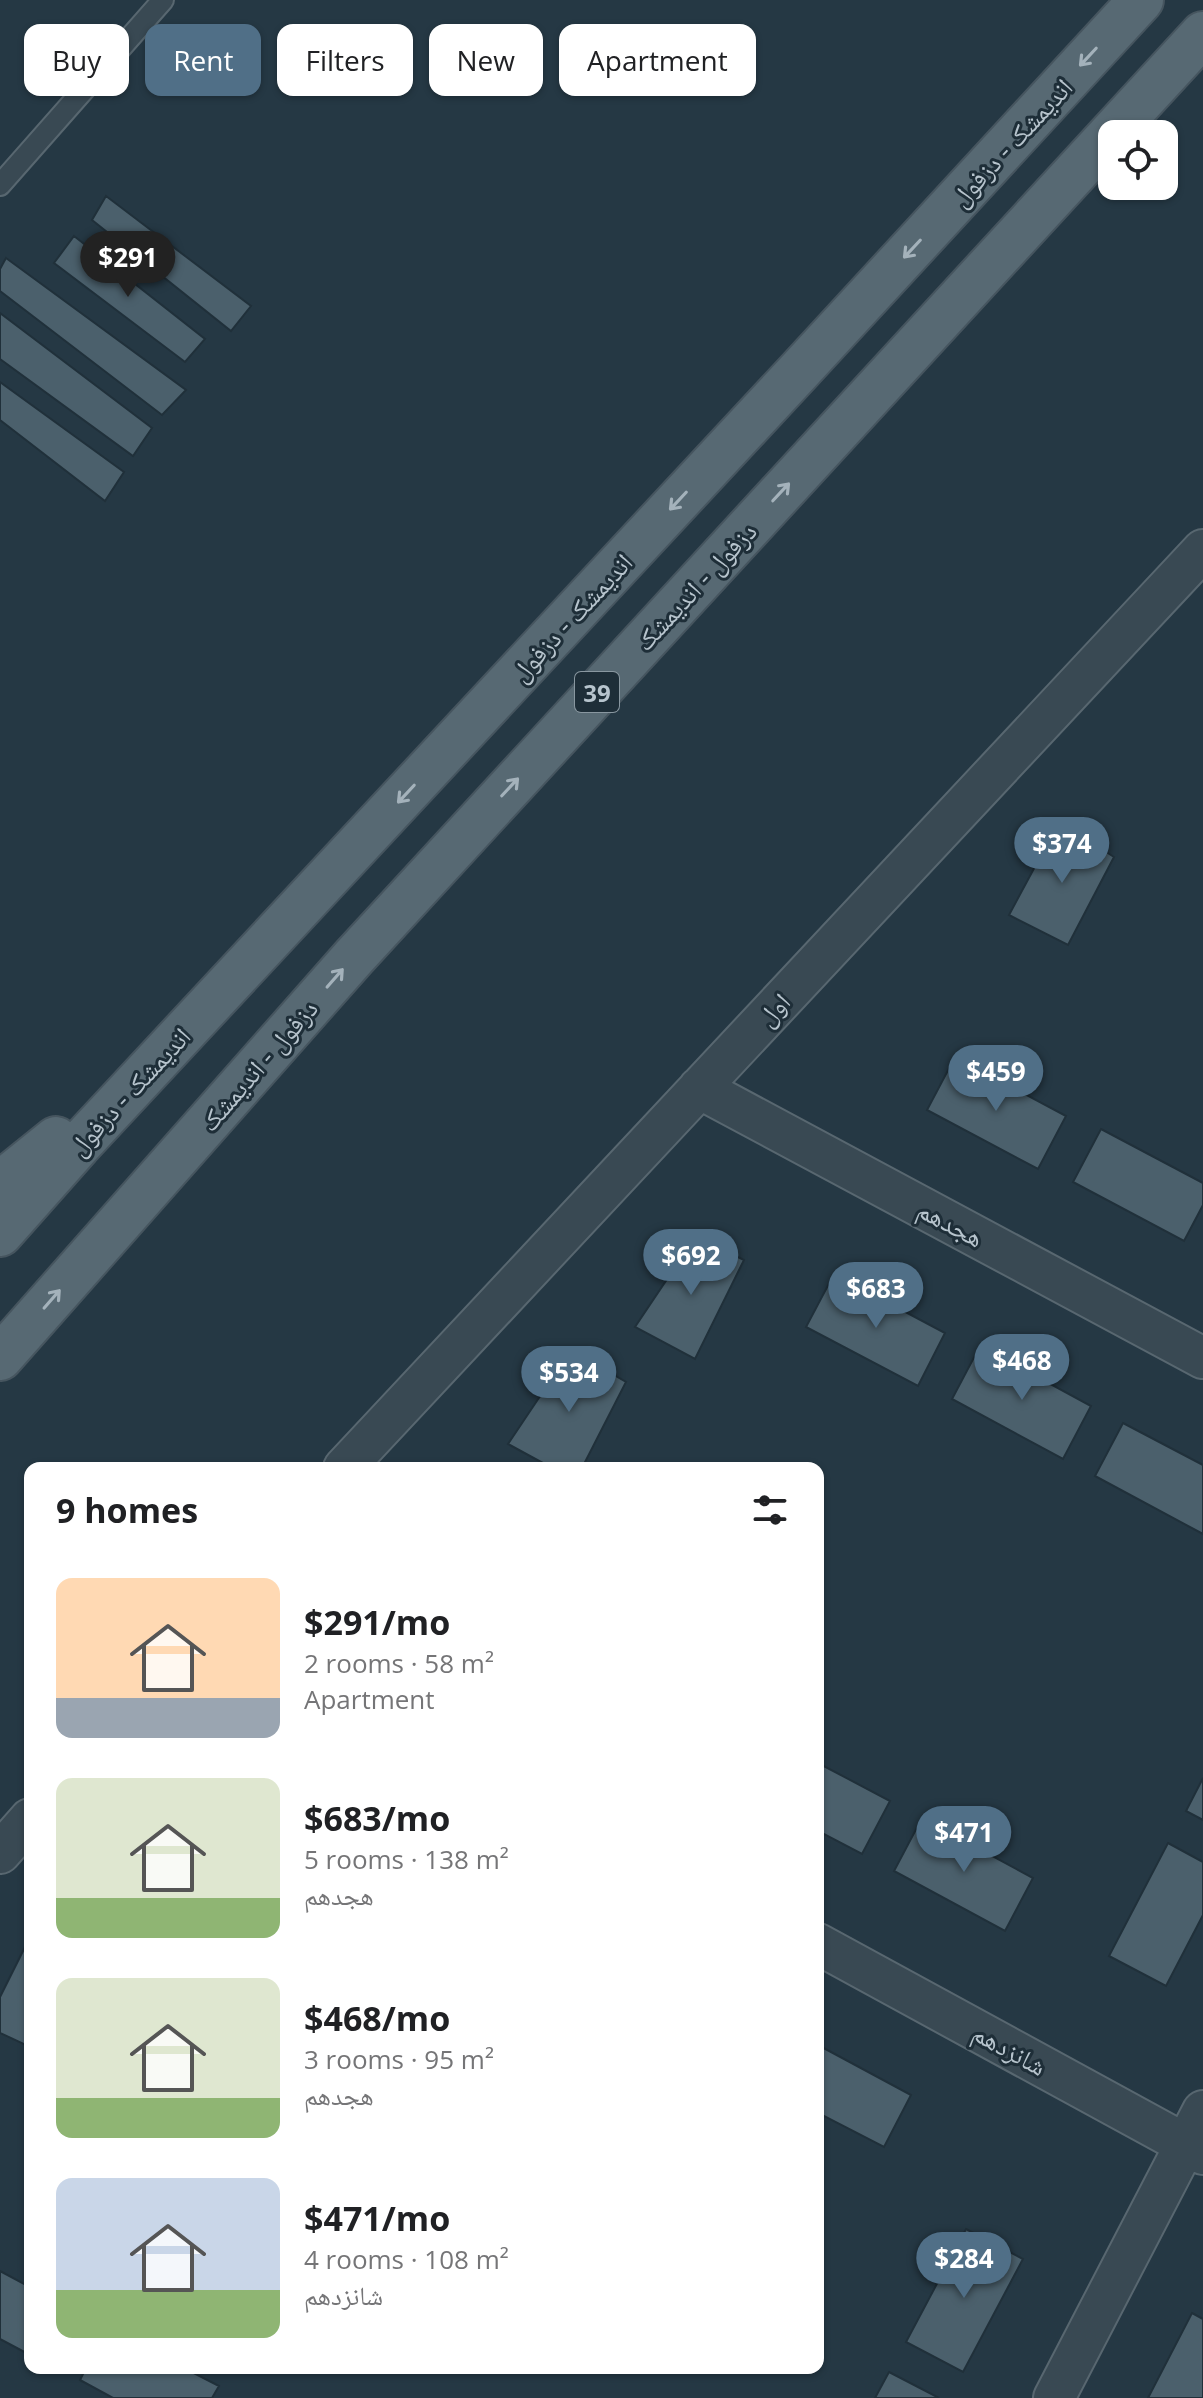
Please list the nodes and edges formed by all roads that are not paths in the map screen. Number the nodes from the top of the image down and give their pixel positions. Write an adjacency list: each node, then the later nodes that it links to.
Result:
1 (163, 0): 4 (lane)
2 (1141, 0): 6 (main road, اندیمشک - دزفول, one-way to 6)
3 (1203, 34): 10 (main road, دزفول - اندیمشک / 39, one-way to 3)
4 (0, 185)
5 (1198, 564): 7 (street, اول)
6 (167, 1050): 8 (main road); 9 (main road, اندیمشک - دزفول)
7 (699, 1088): 11 (street, هجدهم); 12 (street, اول)
8 (0, 1184)
9 (0, 1234)
10 (0, 1358)
11 (1203, 1358)
12 (350, 1462)
13 (24, 1826): 14 (street)
14 (0, 1853)
15 (824, 1947): 17 (street, شانزدهم)
16 (1203, 2111): 17 (street)
17 (1194, 2150): 18 (street)
18 (1054, 2398)

